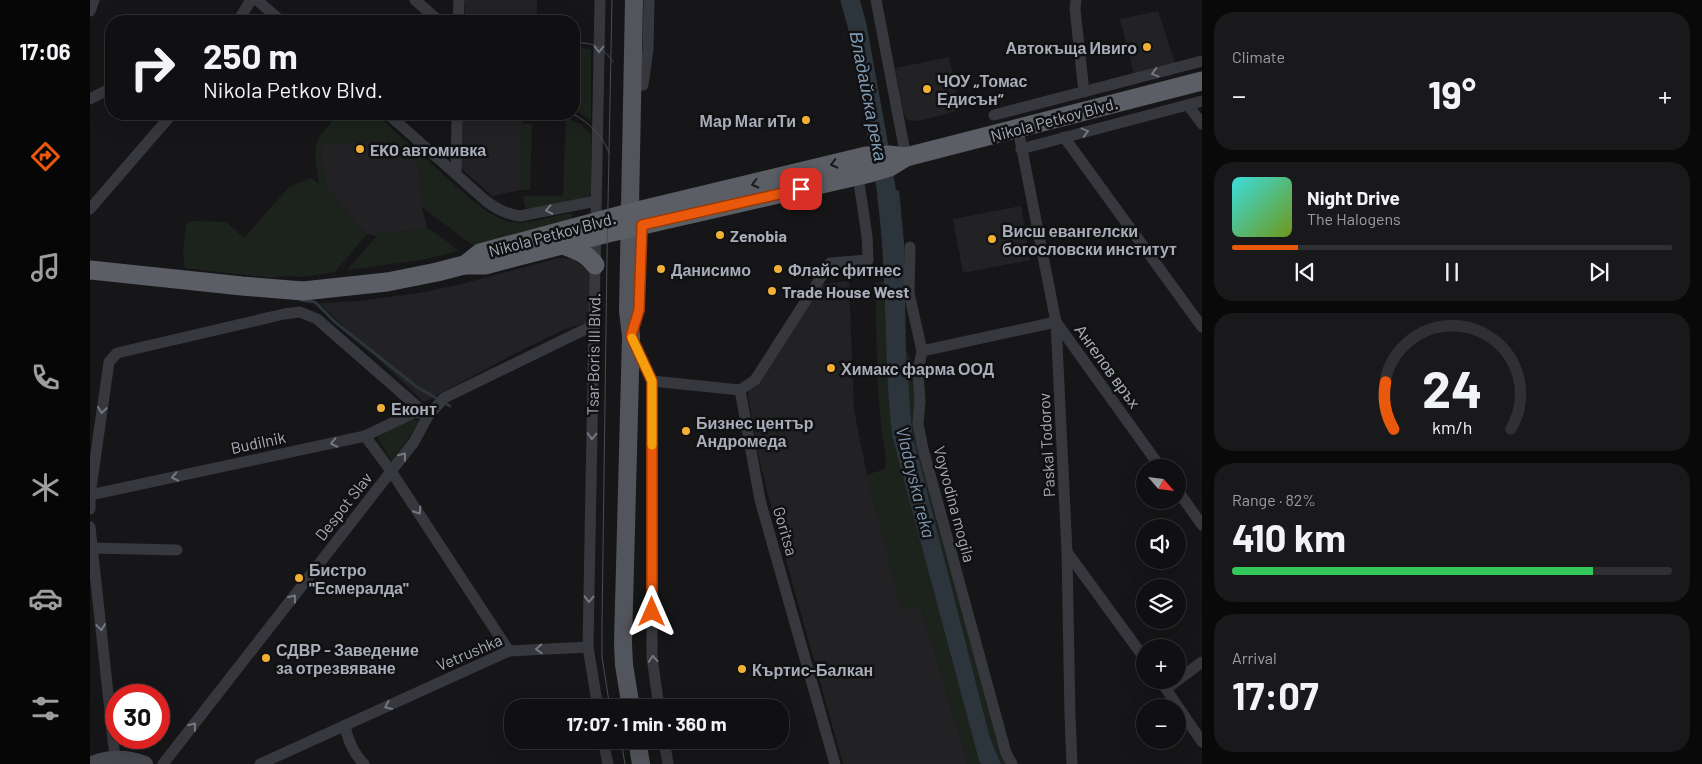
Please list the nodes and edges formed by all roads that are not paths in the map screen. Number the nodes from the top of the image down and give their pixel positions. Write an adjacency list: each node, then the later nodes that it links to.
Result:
1 (94, 0): 11 (street)
2 (251, 0): 12 (street)
3 (257, 0): 13 (street)
4 (415, 0): 14 (street)
5 (459, 0): 15 (street)
6 (600, 0): 36 (street, Tsar Boris III Blvd., one-way to 36)
7 (634, 0): 16 (main road)
8 (648, 0): 19 (street)
9 (876, 0): 33 (street)
10 (1076, 0): 21 (street)
11 (90, 11)
12 (242, 15)
13 (274, 15)
14 (432, 15)
15 (458, 15)
16 (633, 58): 19 (main road); 38 (main road)
17 (1202, 61): 21 (street, Nikola Petkov Blvd., one-way to 21)
18 (1202, 81): 30 (highway, Nikola Petkov Blvd.)
19 (643, 85): 38 (main road)
20 (105, 91): 22 (street)
21 (1084, 92): 25 (street, Nikola Petkov Blvd.)
22 (90, 99)
23 (1202, 102): 24 (street, Nikola Petkov Blvd.)
24 (1188, 105): 29 (street); 31 (street, Nikola Petkov Blvd., one-way to 24)
25 (994, 115)
26 (167, 120): 37 (street)
27 (395, 120): 35 (street)
28 (456, 120): 35 (street)
29 (1202, 124)
30 (1018, 129): 32 (street, Paskal Todorov); 33 (highway, Nikola Petkov Blvd.)
31 (1064, 137): 32 (street, Nikola Petkov Blvd.); 47 (street)
32 (1021, 149): 45 (street, Paskal Todorov)
33 (899, 159): 34 (highway, Nikola Petkov Blvd.)
34 (865, 169): 38 (highway, Nikola Petkov Blvd.); 51 (street)
35 (456, 173): 36 (street, one-way to 35)
36 (596, 200): 39 (street, Tsar Boris III Blvd.)
37 (90, 209)
38 (635, 219): 39 (highway, Nikola Petkov Blvd.); 48 (main road)
39 (595, 229): 40 (highway, Nikola Petkov Blvd.); 42 (highway, Nikola Petkov Blvd.); 43 (street, Tsar Boris III Blvd.)
40 (563, 245): 42 (highway, Nikola Petkov Blvd.); 43 (highway)
41 (910, 246): 49 (street, Voyvodina mogila)
42 (464, 265): 44 (highway, Nikola Petkov Blvd.)
43 (595, 265): 46 (street, Tsar Boris III Blvd.)
44 (90, 270)
45 (1056, 322): 49 (street, Ангелов връх); 54 (street, Ангелов връх); 63 (street, Paskal Todorov)
46 (594, 324): 52 (street); 64 (street, Tsar Boris III Blvd., one-way to 64)
47 (1202, 327)
48 (631, 336): 50 (street); 71 (main road)
49 (922, 351): 87 (street, Voyvodina mogila)
50 (652, 381): 51 (street); 72 (street, one-way to 50)
51 (740, 390): 86 (street, Goritsa)
52 (436, 407): 53 (street, Budilnik); 55 (street, Despot Slav, one-way to 52); 56 (street, one-way to 56)
53 (365, 436): 55 (street); 56 (street, Budilnik, one-way to 56)
54 (1155, 459)
55 (391, 471): 66 (street, one-way to 66); 80 (street, Despot Slav, one-way to 55)
56 (90, 495): 58 (street)
57 (1186, 502): 59 (street)
58 (90, 509)
59 (1200, 520)
60 (90, 526): 61 (street)
61 (92, 548): 62 (street); 78 (street, one-way to 78)
62 (177, 550)
63 (1067, 552): 65 (street); 88 (street, Paskal Todorov)
64 (588, 647): 66 (street, Vetrushka, one-way to 66); 70 (street, Tsar Boris III Blvd.)
65 (1136, 647)
66 (509, 651): 73 (street, Vetrushka, one-way to 73)
67 (1202, 662): 68 (street)
68 (1186, 671)
69 (1166, 689): 74 (street)
70 (597, 699)
71 (630, 699)
72 (658, 699)
73 (345, 725): 81 (street, Vetrushka); 82 (street)
74 (1202, 742)
75 (606, 749): 83 (street)
76 (638, 749): 84 (main road)
77 (666, 749): 85 (street)
78 (100, 761): 79 (main road)
79 (145, 764)
80 (163, 764)
81 (260, 764)
82 (364, 764)
83 (608, 764)
84 (641, 764)
85 (668, 764)
86 (835, 764)
87 (1012, 764)
88 (1072, 764)

